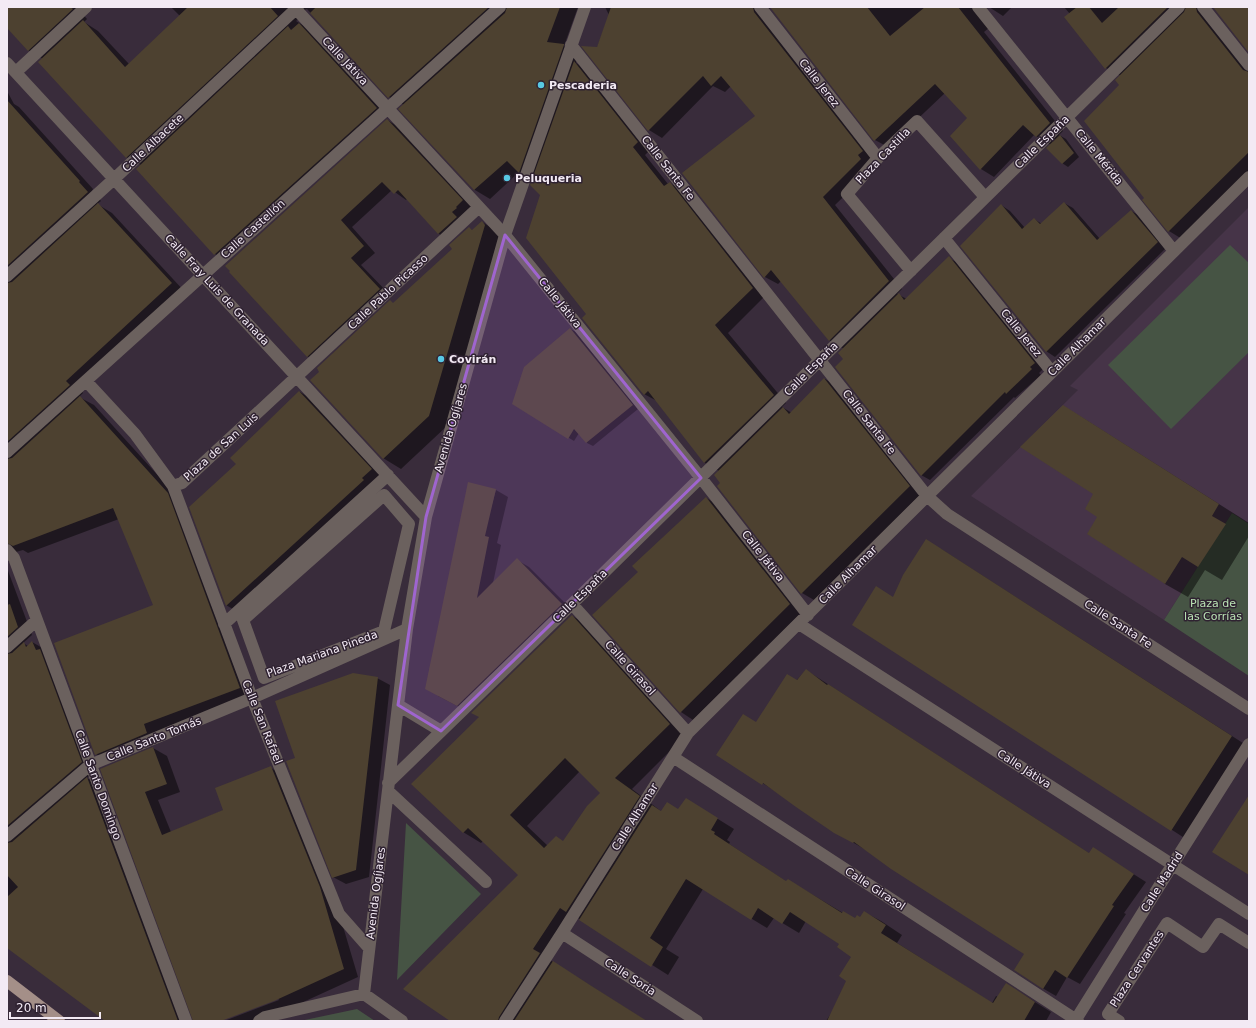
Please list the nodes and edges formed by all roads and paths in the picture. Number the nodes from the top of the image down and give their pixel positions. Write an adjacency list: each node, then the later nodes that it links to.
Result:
1 (86, 7): 11 (street)
2 (500, 7): 12 (street, Calle Castellón)
3 (585, 7): 9 (street, Avenida Ogíjares)
4 (760, 7): 14 (street, Calle Jerez)
5 (978, 7): 13 (street, Calle Mérida)
6 (1179, 7): 13 (street, Calle España)
7 (1203, 7): 10 (street)
8 (296, 8): 12 (street, Calle Játiva); 16 (street, Calle Albacete)
9 (571, 45): 19 (street, Avenida Ogíjares); 25 (street, Calle Santa Fe)
10 (1249, 65)
11 (10, 69): 16 (street, Calle Fray Luis de Granada)
12 (388, 108): 18 (street, Calle Játiva); 23 (street, Calle Castellón)
13 (1067, 117): 17 (street, Calle España); 21 (street, Calle Mérida)
14 (878, 158): 17 (street, Plaza Castilla); 22 (street, Plaza Castilla)
15 (1249, 177): 21 (street, Calle Alhamar)
16 (114, 179): 23 (street, Calle Fray Luis de Granada); 24 (street, Calle Albacete)
17 (985, 198): 20 (street, Calle España)
18 (479, 207): 19 (street, Calle Játiva); 27 (street, Calle Pablo Picasso)
19 (505, 236): 31 (street, Calle Játiva); 35 (street, Avenida Ogíjares)
20 (944, 238): 22 (street, Calle España); 26 (street, Calle Jerez)
21 (1174, 251): 26 (street, Calle Alhamar)
22 (911, 270): 25 (street, Calle España)
23 (203, 275): 27 (street, Calle Fray Luis de Granada); 28 (street, Calle Castellón)
24 (7, 276)
25 (820, 359): 31 (street, Calle España); 34 (street, Calle Santa Fe)
26 (1052, 372): 34 (street, Calle Alhamar)
27 (297, 377): 30 (street, Calle Fray Luis de Granada); 32 (street, Plaza de San Luis)
28 (86, 381): 29 (street, Calle Castellón); 32 (street, Plaza de San Luis)
29 (7, 452)
30 (388, 475): 35 (street, Calle Fray Luis de Granada); 40 (street)
31 (701, 478): 37 (street, Calle España); 38 (street, Calle Játiva)
32 (173, 486): 40 (street, Calle San Rafael)
33 (384, 495): 33 (street, Plaza Mariana Pineda)
34 (927, 496): 38 (street, Calle Alhamar); 46 (street, Calle Santa Fe)
35 (426, 517): 42 (street, Avenida Ogíjares)
36 (7, 550): 39 (street, Calle Santo Domingo)
37 (572, 604): 47 (street, Calle España); 48 (street, Calle Girasol)
38 (808, 615): 41 (street, Calle Alhamar)
39 (37, 620): 43 (street); 51 (street, Calle Santo Domingo)
40 (224, 624): 44 (street, Calle San Rafael)
41 (799, 624): 48 (street, Calle Alhamar); 54 (street, Calle Játiva)
42 (407, 629): 44 (street, Plaza Mariana Pineda); 45 (street, Avenida Ogíjares)
43 (7, 647)
44 (252, 698): 51 (street, Calle Santo Tomás); 59 (street, Calle San Rafael)
45 (398, 705): 47 (street); 52 (street, Avenida Ogíjares)
46 (1249, 709)
47 (441, 731): 52 (street, Calle España)
48 (688, 733): 50 (street, Calle Alhamar)
49 (1249, 744): 54 (street, Calle Madrid)
50 (673, 757): 57 (street, Calle Alhamar); 68 (street, Calle Girasol)
51 (90, 765): 53 (street, Calle Santo Tomás); 63 (street, Calle Santo Domingo)
52 (388, 787): 55 (street); 59 (street, Avenida Ogíjares)
53 (7, 836)
54 (1172, 864): 56 (street, Calle Játiva); 68 (street, Calle Madrid)
55 (486, 882)
56 (1249, 914)
57 (562, 933): 66 (street, Calle Alhamar); 67 (street, Calle Soria)
58 (1249, 943): 69 (street, Plaza Cervantes)
59 (369, 948): 61 (street, Avenida Ogíjares)
60 (7, 981): 62 (main road)
61 (364, 994): 64 (street); 65 (street)
62 (59, 1021)
63 (186, 1021)
64 (259, 1021)
65 (402, 1021)
66 (505, 1021)
67 (697, 1021)
68 (1076, 1021)
69 (1119, 1021)

